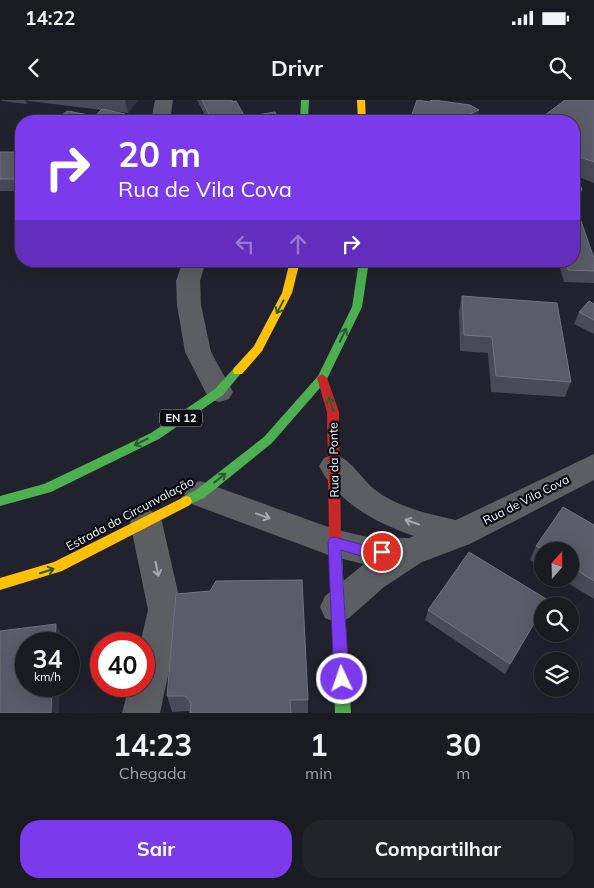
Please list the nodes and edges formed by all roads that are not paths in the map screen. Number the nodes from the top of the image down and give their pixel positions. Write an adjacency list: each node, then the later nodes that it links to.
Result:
1 (305, 100): 3 (main road)
2 (361, 100): 4 (main road)
3 (304, 115)
4 (362, 115)
5 (193, 267): 9 (street)
6 (294, 267): 9 (main road, EN 12, one-way to 9)
7 (363, 267): 8 (main road, Estrada da Circunvalação, one-way to 7)
8 (322, 378): 10 (main road, Rua da Ponte, one-way to 8); 12 (main road, Estrada da Circunvalação, one-way to 8)
9 (219, 392): 13 (main road, EN 12, one-way to 13)
10 (334, 466): 15 (street, one-way to 10); 16 (main road, Rua da Ponte)
11 (594, 466): 15 (street, Rua de Vila Cova)
12 (200, 494): 14 (main road, Estrada da Circunvalação); 16 (street, one-way to 16)
13 (0, 501)
14 (146, 522): 18 (main road, Estrada da Circunvalação, one-way to 14); 20 (street, one-way to 20)
15 (459, 534): 17 (street, Rua de Vila Cova)
16 (334, 542): 17 (street, Rua de Vila Cova); 19 (main road, Rua da Ponte)
17 (412, 552): 19 (street, Rua de Vila Cova)
18 (0, 584)
19 (337, 607): 21 (main road, Rua da Ponte)
20 (141, 713)
21 (343, 713)

